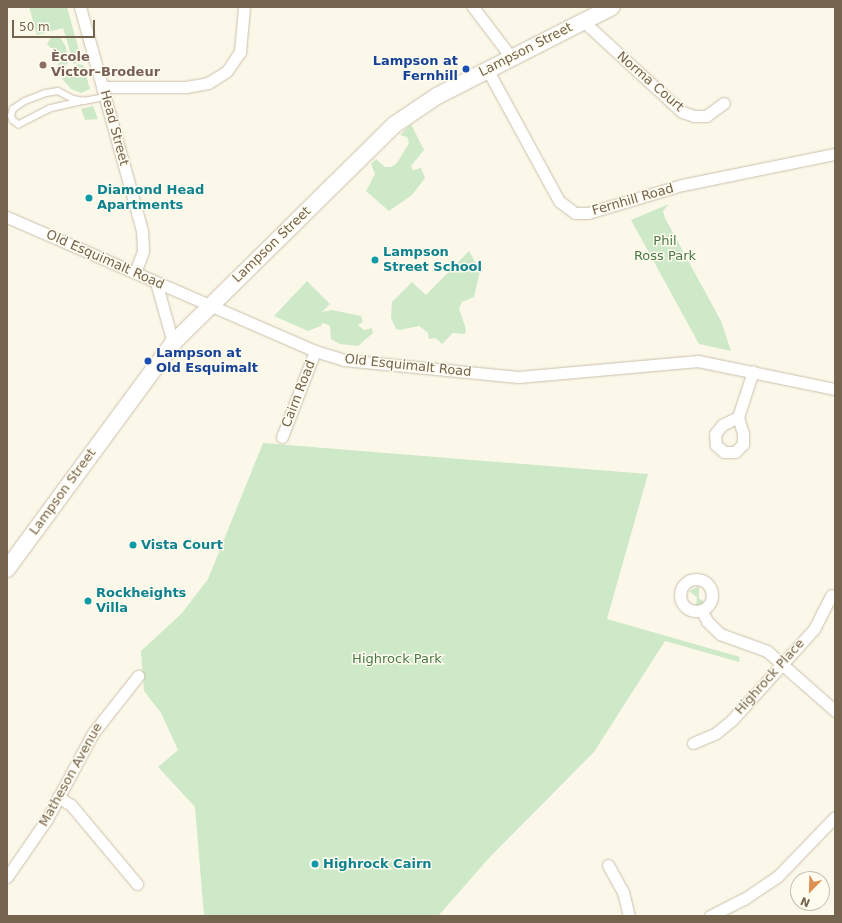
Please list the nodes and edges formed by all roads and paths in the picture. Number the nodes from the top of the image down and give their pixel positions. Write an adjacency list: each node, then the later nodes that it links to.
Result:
1 (80, 7): 8 (street, Head Street)
2 (244, 7): 8 (street)
3 (472, 7): 6 (street)
4 (612, 7): 5 (main road, Lampson Street)
5 (584, 21): 6 (main road, Lampson Street); 10 (street, Norma Court)
6 (511, 57): 7 (main road, Lampson Street)
7 (488, 69): 11 (street, Fernhill Road); 15 (main road, Lampson Street)
8 (104, 92): 9 (lane); 13 (street, Head Street)
9 (84, 101): 9 (lane)
10 (724, 103)
11 (835, 154)
12 (7, 217): 13 (street, Old Esquimalt Road)
13 (135, 273): 14 (street, Old Esquimalt Road)
14 (156, 282): 15 (street, Old Esquimalt Road); 16 (street)
15 (211, 305): 16 (main road, Lampson Street); 17 (street, Old Esquimalt Road)
16 (173, 342): 22 (main road, Lampson Street)
17 (316, 351): 18 (street, Old Esquimalt Road); 21 (street, Cairn Road)
18 (753, 371): 19 (street, Old Esquimalt Road); 20 (street)
19 (835, 389)
20 (738, 417)
21 (282, 437)
22 (7, 569)
23 (831, 595): 25 (street, Highrock Place)
24 (702, 610): 25 (street)
25 (782, 664): 27 (street); 28 (street, Highrock Place)
26 (138, 676): 29 (street, Matheson Avenue)
27 (835, 711)
28 (693, 743)
29 (58, 797): 32 (street, Matheson Avenue); 33 (street)
30 (835, 817): 35 (street)
31 (608, 865): 34 (street)
32 (7, 877)
33 (137, 884)
34 (629, 916)
35 (710, 916)

